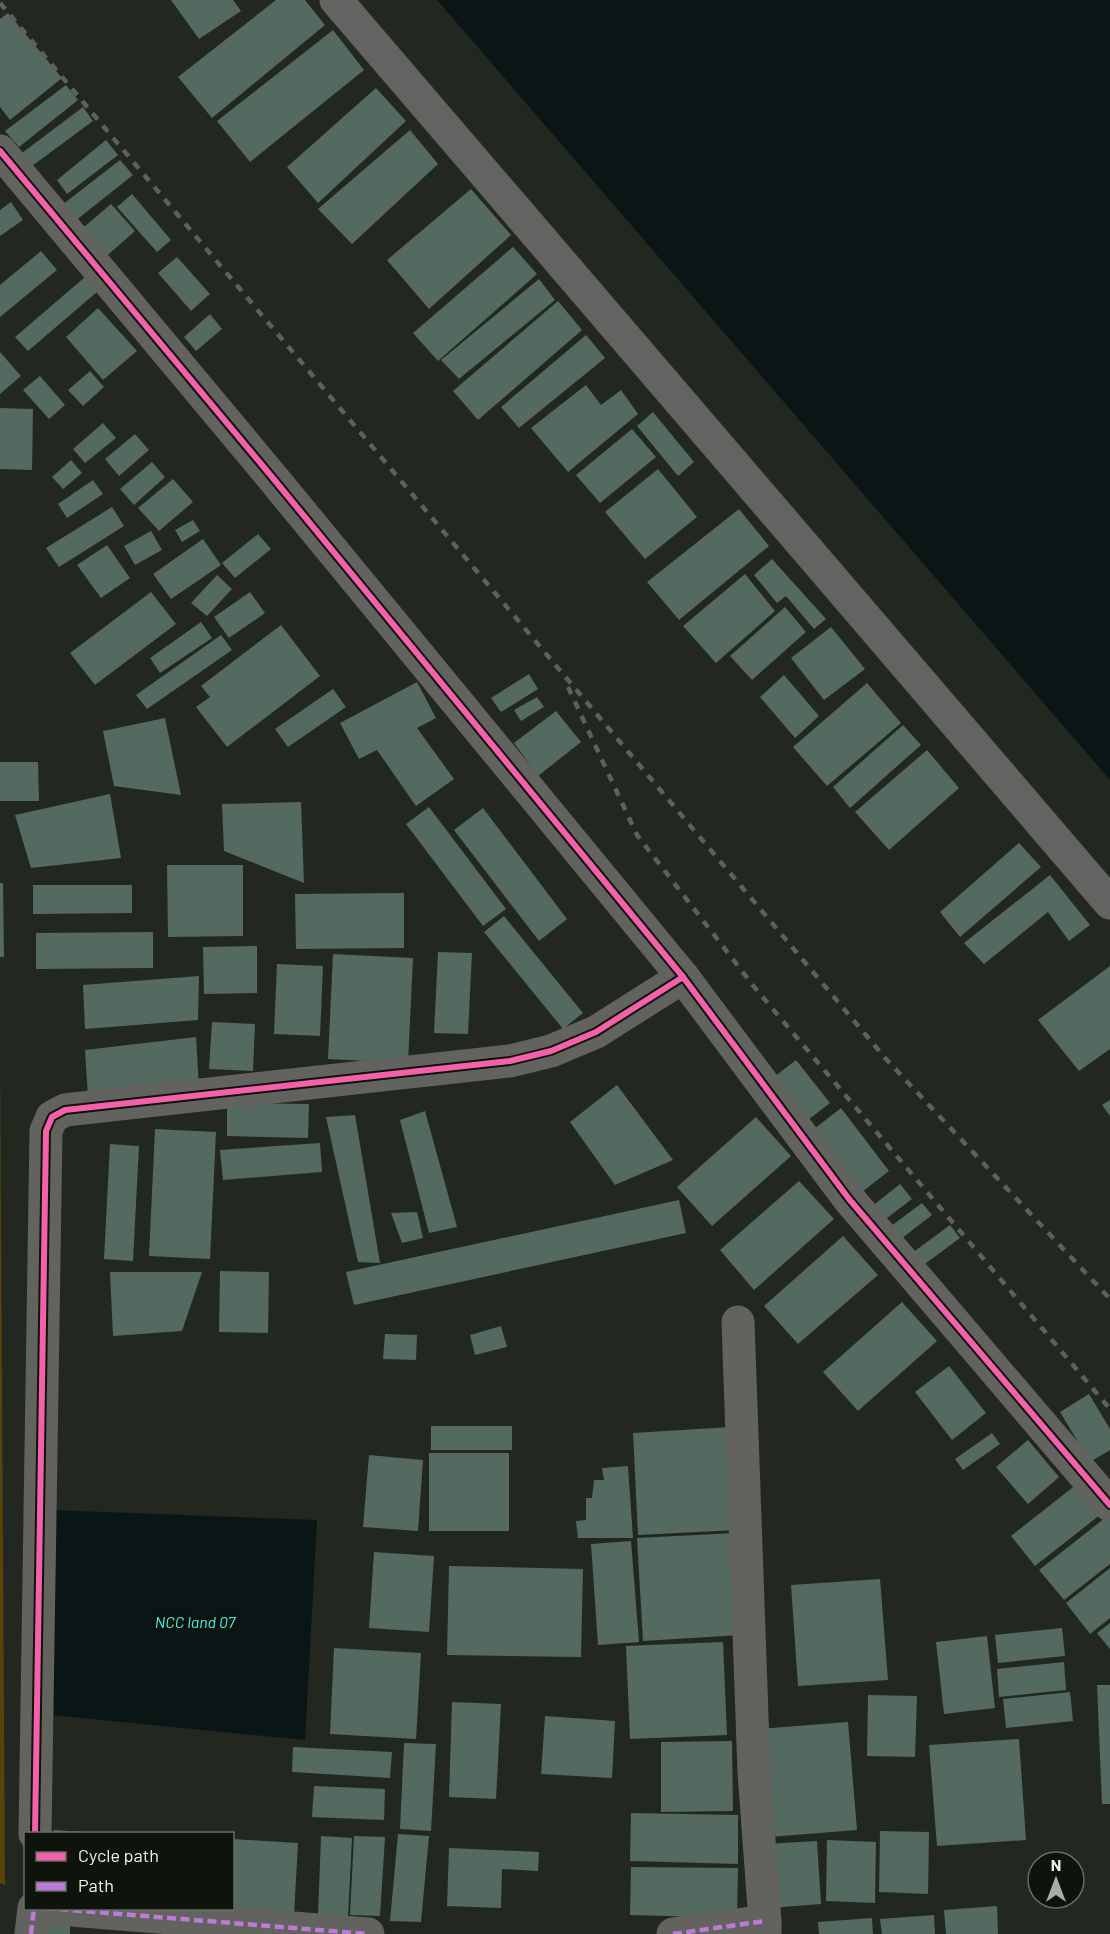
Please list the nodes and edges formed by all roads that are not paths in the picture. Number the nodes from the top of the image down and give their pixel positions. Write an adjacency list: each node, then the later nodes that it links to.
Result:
1 (336, 0): 3 (street)
2 (0, 151): 4 (street)
3 (1110, 903)
4 (683, 977): 6 (street); 7 (street)
5 (738, 1322): 10 (street)
6 (1110, 1505)
7 (35, 1832)
8 (34, 1910): 11 (street)
9 (71, 1910): 12 (street)
10 (765, 1927): 13 (street)
11 (31, 1934)
12 (368, 1934)
13 (673, 1934)

